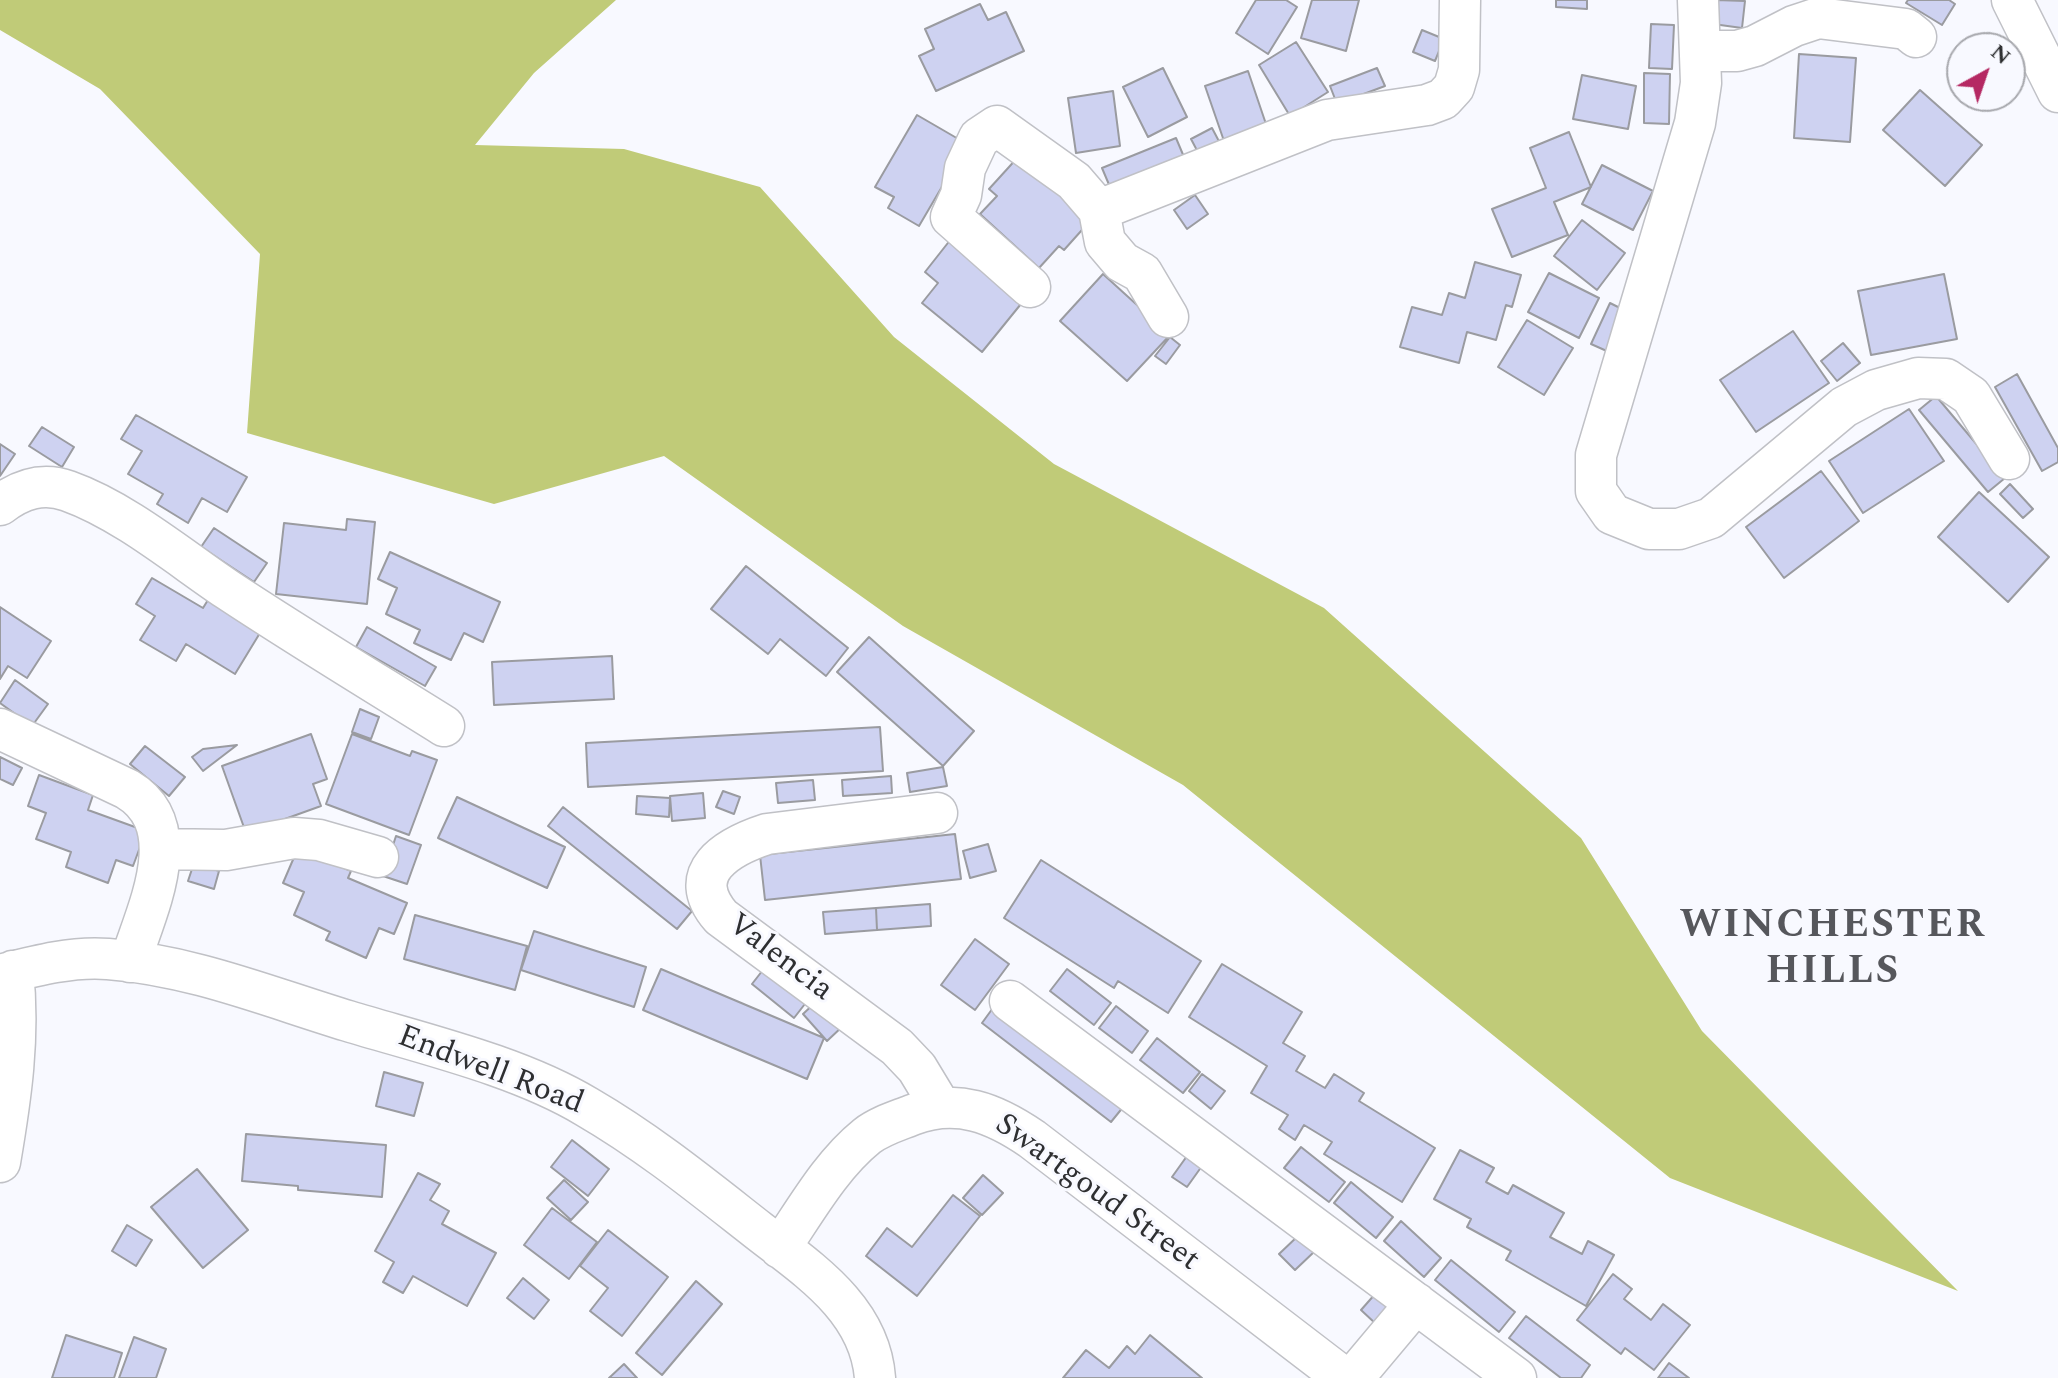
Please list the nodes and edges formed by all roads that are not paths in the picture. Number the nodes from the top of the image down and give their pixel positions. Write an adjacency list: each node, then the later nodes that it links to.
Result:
1 (1460, 0): 7 (street)
2 (1698, 0): 5 (street)
3 (2012, 0): 6 (street)
4 (1916, 37): 5 (street)
5 (1700, 51): 10 (street)
6 (2058, 92)
7 (1099, 210): 8 (street); 9 (street)
8 (1030, 287)
9 (1168, 317)
10 (2009, 459)
11 (0, 505): 12 (street)
12 (444, 726)
13 (0, 729): 15 (street)
14 (937, 813): 20 (street, Valencia)
15 (160, 849): 16 (street); 17 (street)
16 (378, 857)
17 (130, 962): 18 (street, Endwell Road); 22 (street, Endwell Road)
18 (7, 973): 21 (street)
19 (1010, 1001): 23 (street)
20 (940, 1106): 22 (street, Swartgoud Street); 25 (street, Swartgoud Street)
21 (0, 1162)
22 (780, 1248): 24 (street, Endwell Road)
23 (1416, 1303): 26 (street); 27 (street)
24 (875, 1378)
25 (1344, 1378)
26 (1353, 1378)
27 (1516, 1378)

